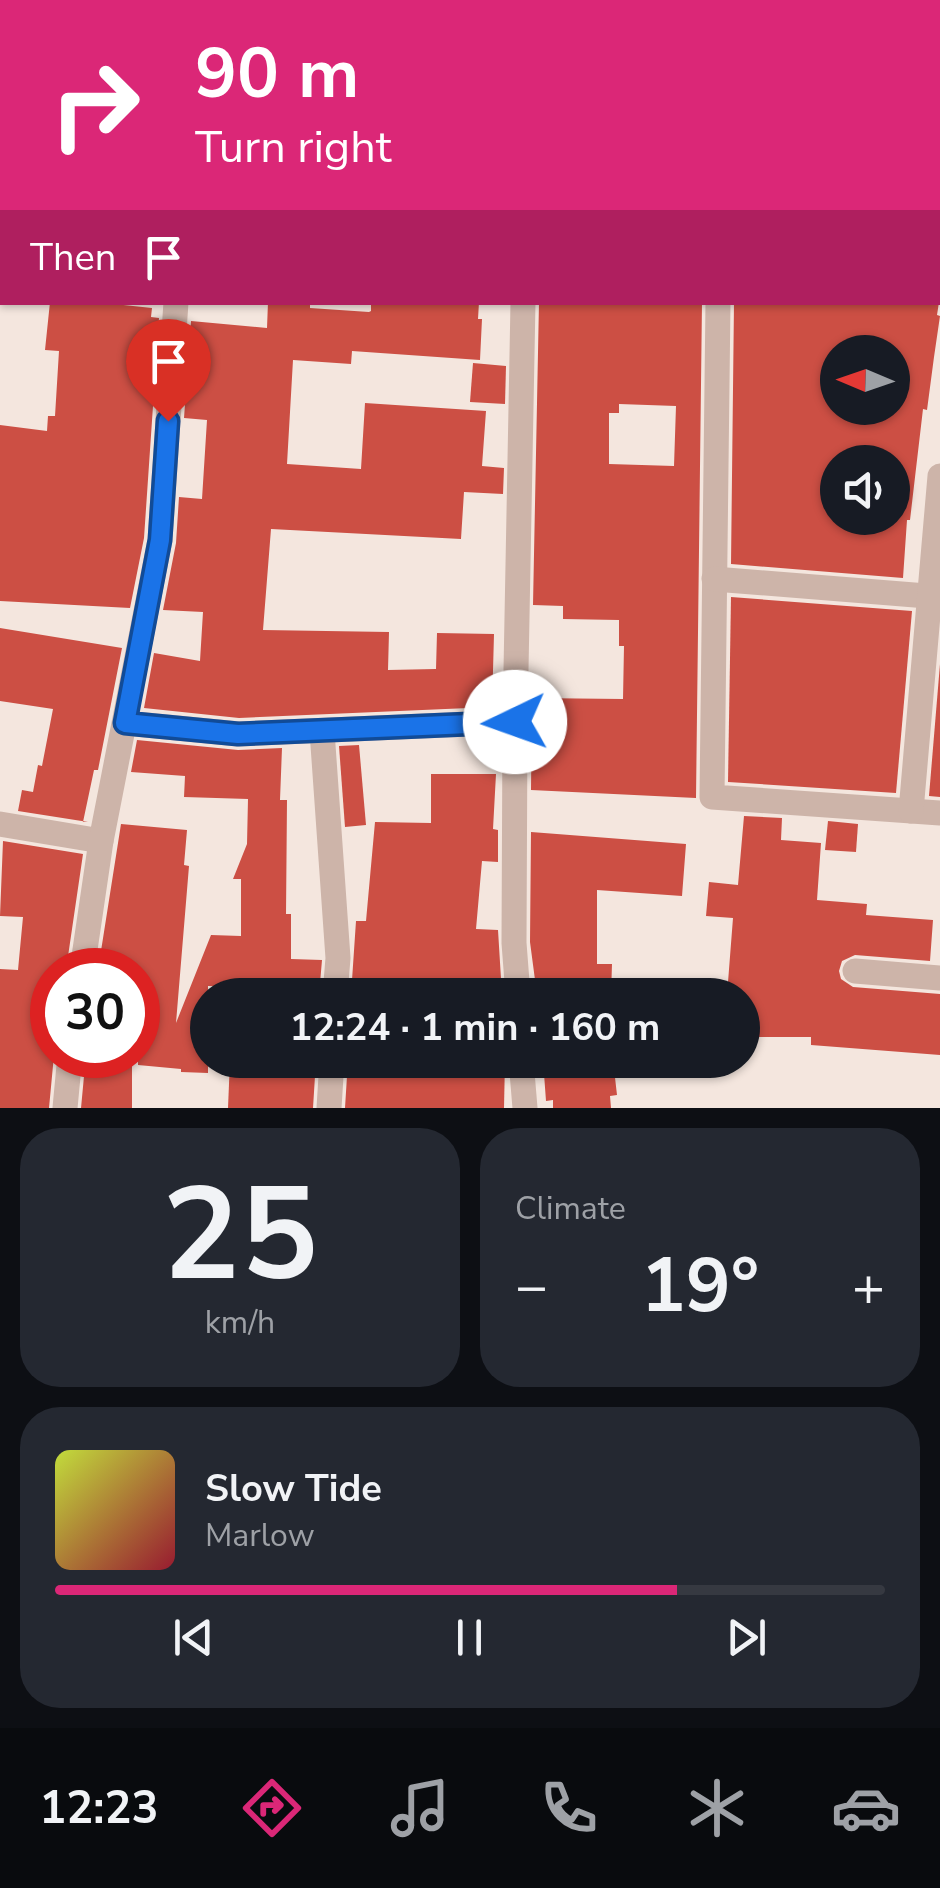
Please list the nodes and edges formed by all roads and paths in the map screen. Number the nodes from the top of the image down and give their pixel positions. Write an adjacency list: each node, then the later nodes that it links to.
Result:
1 (176, 305): 8 (street)
2 (524, 305): 7 (street)
3 (718, 305): 5 (street)
4 (940, 476): 6 (street)
5 (714, 580): 6 (street); 10 (street)
6 (934, 596): 10 (street)
7 (515, 722): 9 (street); 17 (street)
8 (125, 723): 9 (street); 13 (street)
9 (322, 731): 16 (street)
10 (910, 810): 11 (street)
11 (940, 814)
12 (0, 824): 13 (street)
13 (101, 841): 14 (street)
14 (85, 948)
15 (855, 971): 18 (street)
16 (337, 978)
17 (517, 978)
18 (940, 978)
19 (68, 1078): 22 (street)
20 (331, 1078): 23 (street)
21 (523, 1078): 24 (street)
22 (65, 1108)
23 (329, 1108)
24 (525, 1108)

